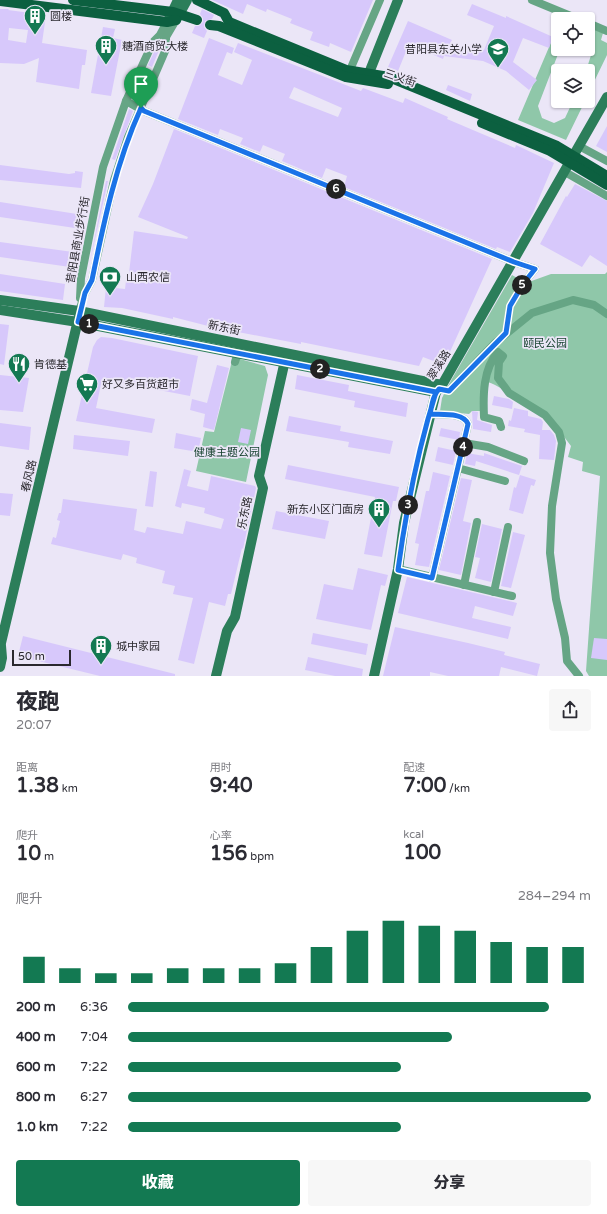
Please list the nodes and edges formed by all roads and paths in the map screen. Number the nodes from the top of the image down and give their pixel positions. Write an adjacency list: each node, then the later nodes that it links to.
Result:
1 (73, 0): 9 (main road)
2 (178, 0): 11 (main road)
3 (187, 0): 11 (main road)
4 (197, 0): 13 (main road, 三义街)
5 (380, 0): 16 (street)
6 (398, 0): 17 (main road)
7 (532, 0): 10 (street)
8 (0, 1): 11 (main road)
9 (102, 2): 11 (main road)
10 (561, 12)
11 (174, 17): 12 (main road); 19 (street, 昔阳县商业步行街); 20 (street, 昔阳县商业步行街)
12 (197, 20)
13 (229, 22): 16 (main road, 三义街); 22 (main road, 三义街)
14 (595, 26): 15 (street)
15 (607, 31)
16 (350, 70): 17 (main road, 三义街)
17 (369, 73): 22 (main road, 三义街)
18 (607, 97): 21 (main road, 翠溪路)
19 (126, 102): 20 (street); 31 (street, 昔阳县商业步行街)
20 (141, 108): 28 (street); 31 (street, 昔阳县商业步行街)
21 (579, 146): 22 (main road, 翠溪路); 23 (street)
22 (572, 159): 24 (main road, 翠溪路); 25 (main road); 26 (main road)
23 (607, 161)
24 (565, 172): 27 (street); 28 (main road, 翠溪路)
25 (607, 176)
26 (607, 185)
27 (607, 196)
28 (514, 262): 34 (street); 36 (main road, 翠溪路)
29 (0, 300): 31 (main road, 新东街)
30 (0, 310): 33 (main road, 新东街)
31 (79, 311): 33 (main road, 春风路); 35 (main road, 新东街)
32 (607, 314): 34 (street)
33 (78, 322): 35 (main road, 新东街); 50 (main road, 春风路)
34 (506, 333): 36 (street)
35 (286, 358): 36 (main road, 新东街); 52 (main road, 乐东路)
36 (439, 388): 37 (main road, 翠溪路)
37 (430, 414): 39 (street); 45 (main road, 翠溪路)
38 (501, 427): 54 (street)
39 (464, 443): 40 (street); 41 (street)
40 (524, 461)
41 (458, 468): 42 (street); 46 (street)
42 (504, 480)
43 (477, 522): 47 (street)
44 (508, 528): 48 (street)
45 (398, 570): 46 (street); 53 (main road, 翠溪路)
46 (432, 578): 47 (street)
47 (464, 585): 48 (street)
48 (494, 592): 49 (street)
49 (512, 596)
50 (0, 646): 51 (main road, 春风路)
51 (0, 667)
52 (216, 676)
53 (374, 676)
54 (579, 676)

